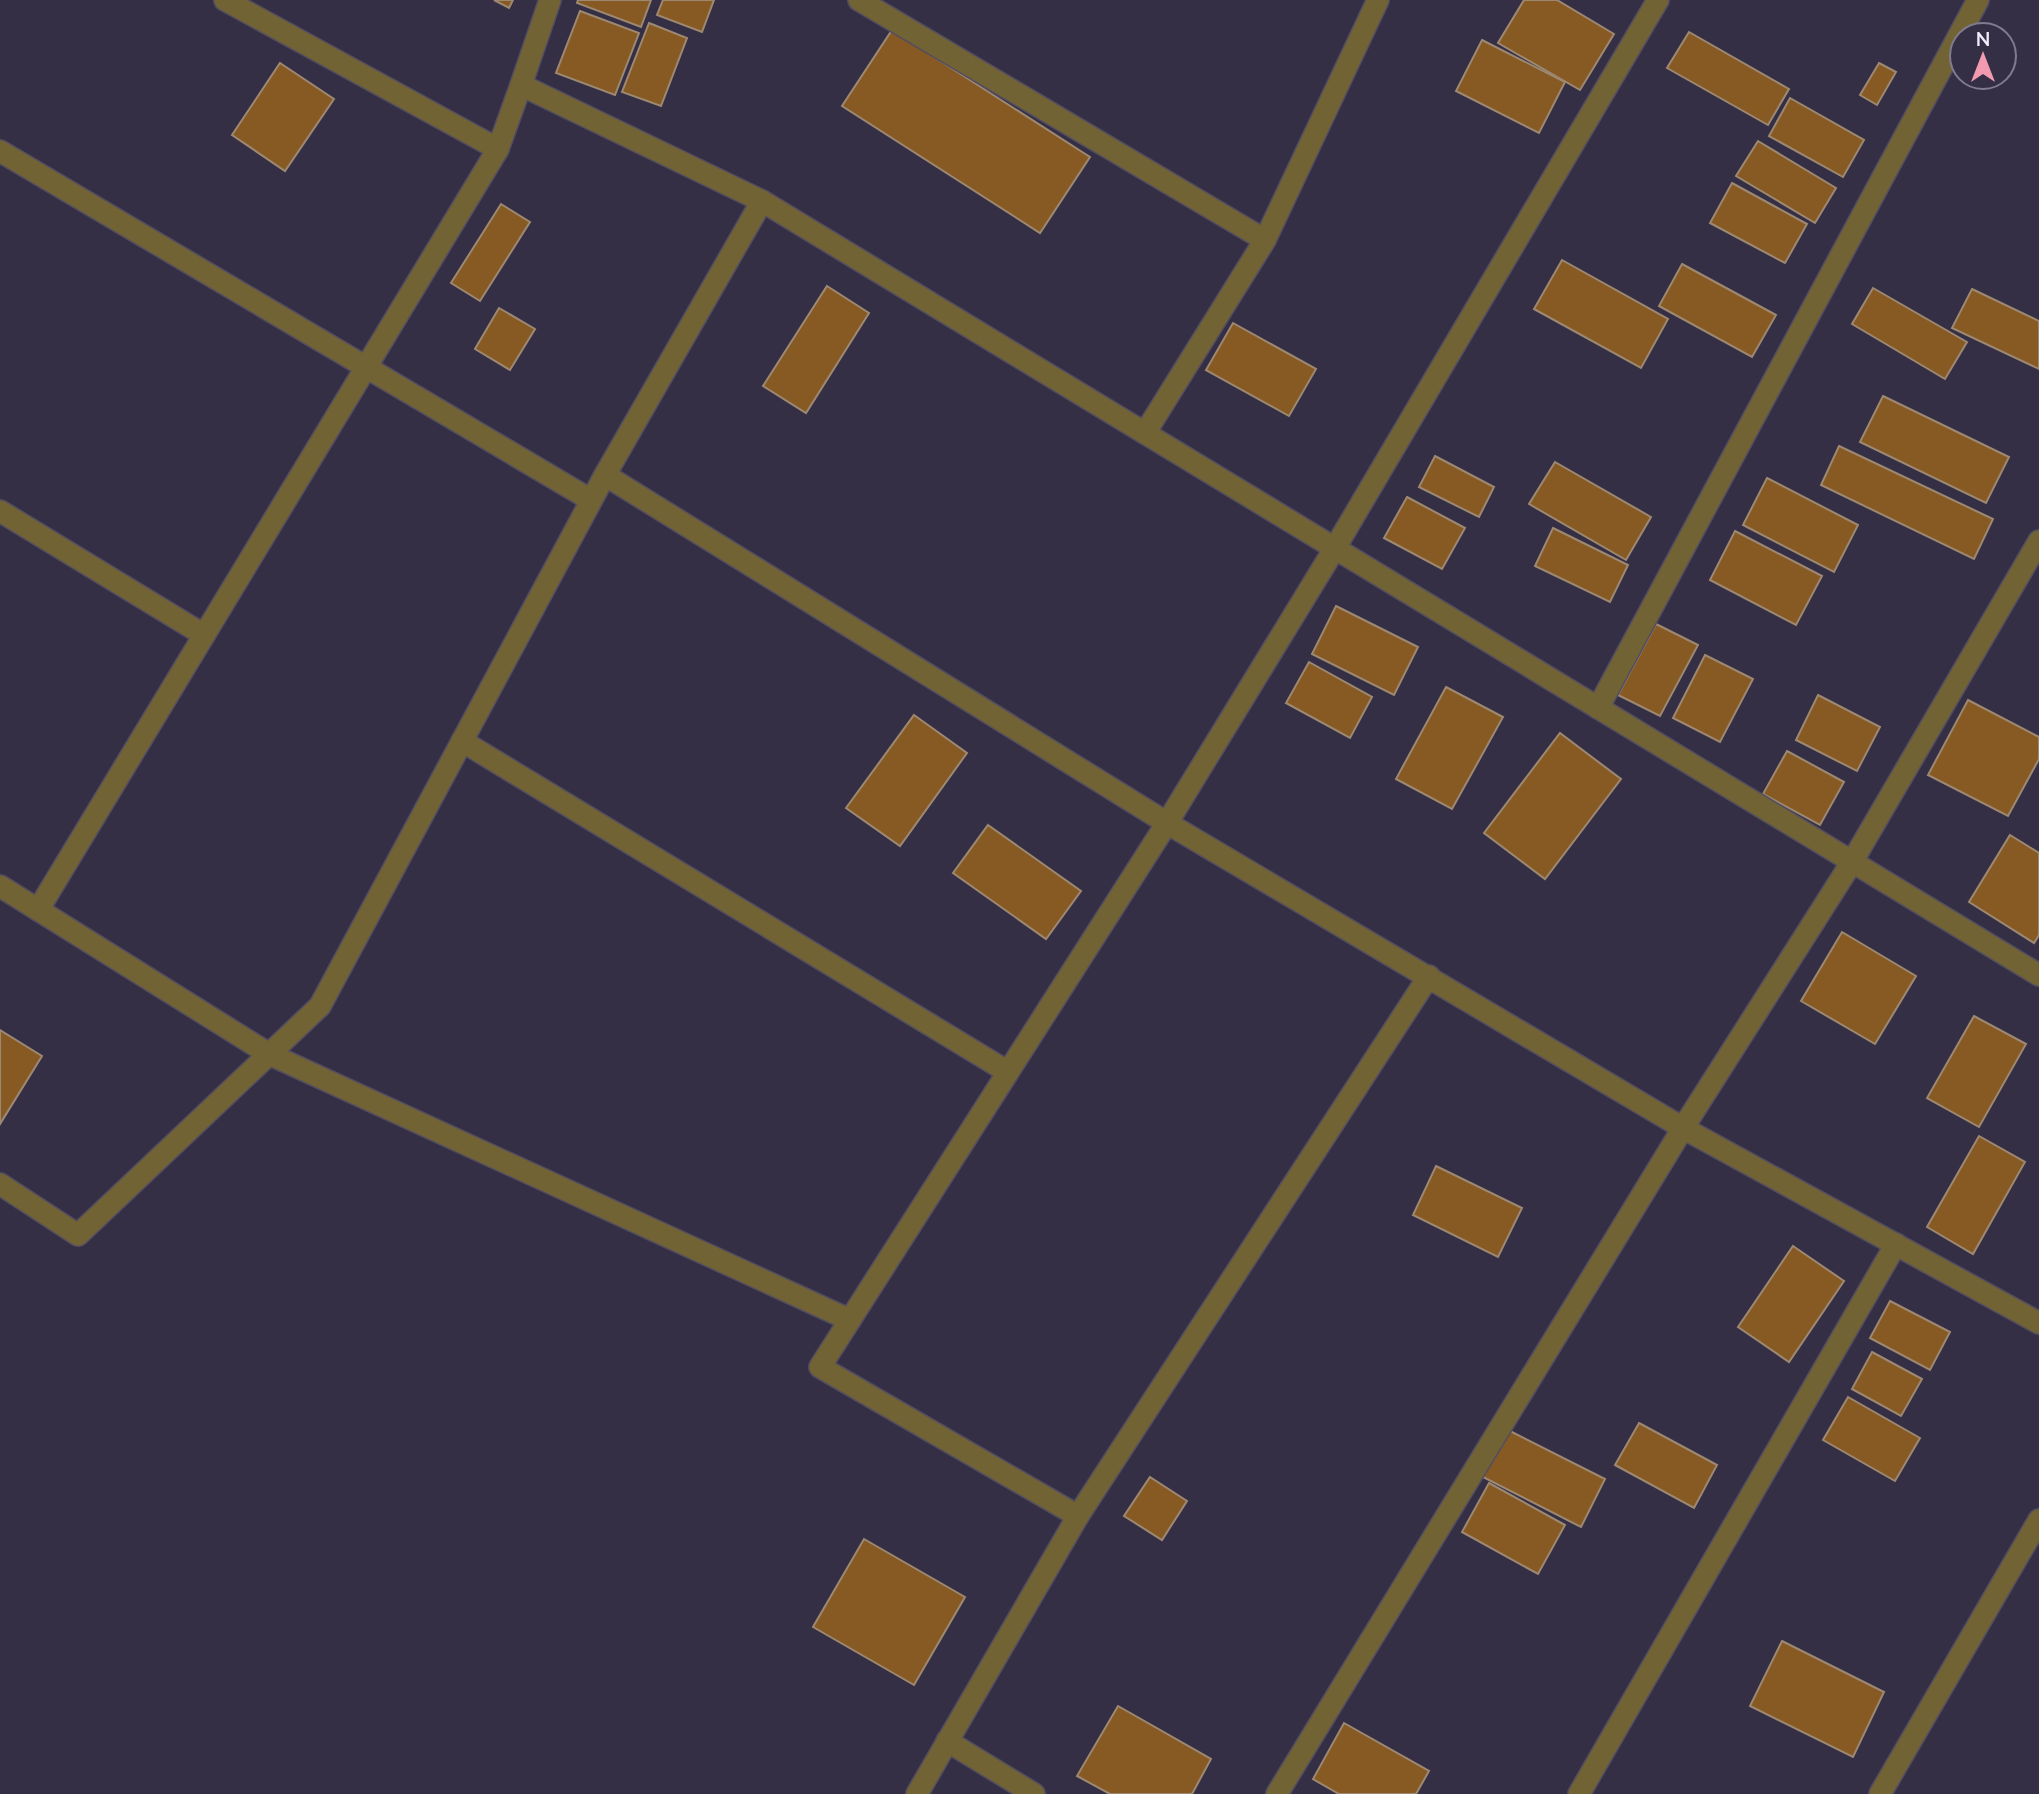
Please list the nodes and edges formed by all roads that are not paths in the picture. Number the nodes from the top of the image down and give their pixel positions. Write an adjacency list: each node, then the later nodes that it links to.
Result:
1 (225, 0): 8 (street)
2 (550, 0): 7 (street)
3 (859, 0): 11 (street)
4 (1378, 0): 11 (street)
5 (1658, 0): 18 (street)
6 (1978, 0): 20 (street)
7 (521, 85): 8 (street); 10 (street)
8 (499, 149): 12 (street)
9 (0, 151): 12 (street)
10 (762, 201): 13 (street); 14 (street)
11 (1265, 240): 13 (street)
12 (367, 366): 15 (street); 19 (street)
13 (1145, 433): 18 (street)
14 (605, 475): 15 (street); 22 (street)
15 (592, 500): 21 (street)
16 (0, 511): 19 (street)
17 (2039, 541): 23 (street)
18 (1335, 548): 20 (street); 22 (street)
19 (204, 635): 25 (street)
20 (1598, 708): 23 (street)
21 (462, 741): 28 (street); 29 (street)
22 (1167, 823): 27 (street); 29 (street)
23 (1852, 862): 26 (street); 30 (street)
24 (0, 886): 25 (street)
25 (38, 910): 28 (street)
26 (2037, 970)
27 (1429, 976): 30 (street); 35 (street)
28 (269, 1054): 31 (street); 33 (street)
29 (1008, 1072): 33 (street)
30 (1683, 1128): 32 (street); 40 (street)
31 (0, 1184)
32 (1896, 1244): 34 (street); 41 (street)
33 (850, 1320): 35 (street)
34 (2039, 1324)
35 (1078, 1516): 37 (street)
36 (2039, 1520): 42 (street)
37 (947, 1741): 38 (street); 39 (street)
38 (917, 1794)
39 (1034, 1794)
40 (1277, 1794)
41 (1579, 1794)
42 (1880, 1794)

